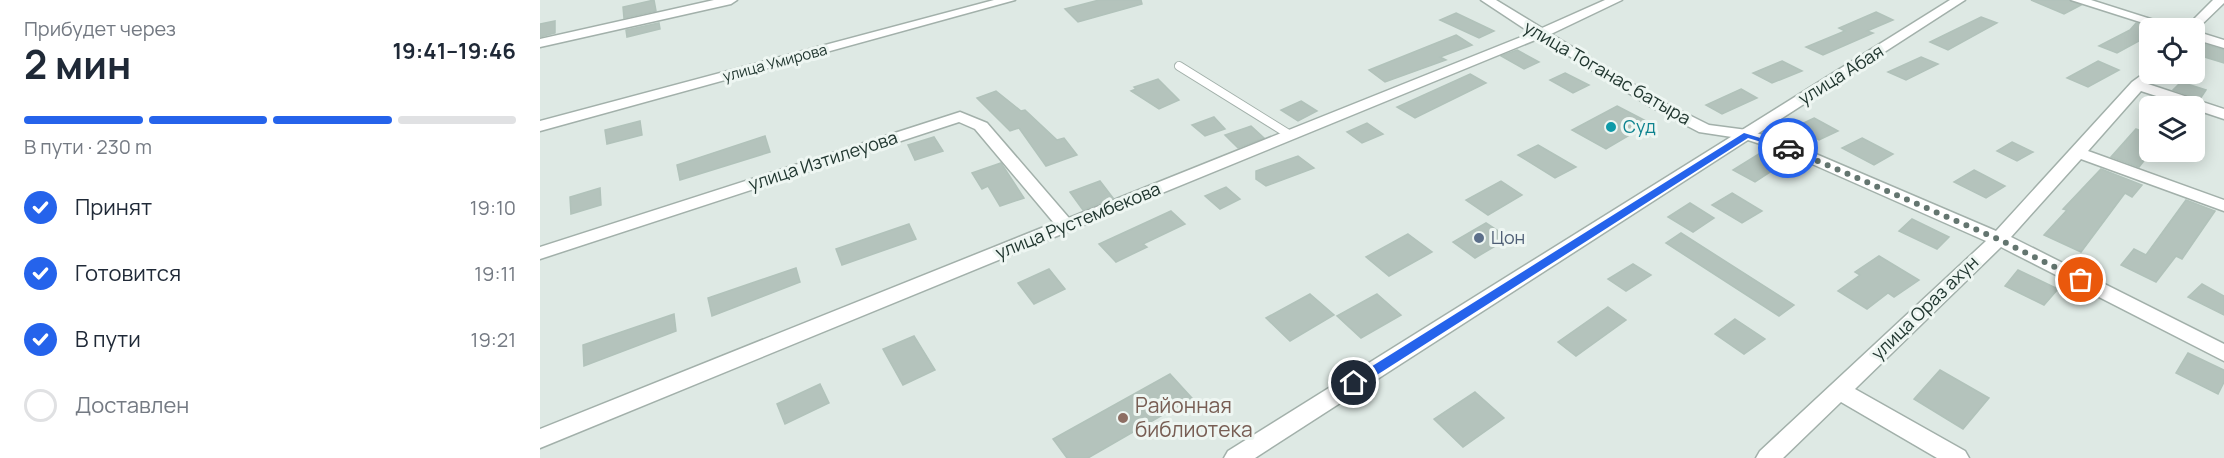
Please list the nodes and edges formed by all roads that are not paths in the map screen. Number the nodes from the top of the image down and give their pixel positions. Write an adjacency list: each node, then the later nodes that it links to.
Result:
1 (732, 0): 8 (street)
2 (1010, 0): 19 (street, улица Умирова)
3 (1487, 0): 11 (street, улица Тоганас батыра)
4 (1616, 0): 11 (street, улица Рустембекова)
5 (1959, 0): 21 (street, улица Абая)
6 (2077, 0): 9 (street)
7 (2220, 0): 10 (street)
8 (707, 3): 13 (street)
9 (2139, 18)
10 (2202, 18)
11 (1539, 34): 20 (street, улица Рустембекова); 21 (street, улица Тоганас батыра)
12 (2205, 38): 14 (street)
13 (540, 44)
14 (2224, 44)
15 (1179, 66): 20 (lane)
16 (2139, 83): 22 (street, улица Ораз ахун)
17 (2155, 84): 18 (street)
18 (2224, 114)
19 (540, 126)
20 (1290, 135): 24 (street, улица Рустембекова)
21 (1747, 135): 25 (street, улица Тоганас батыра); 30 (street, улица Абая)
22 (2077, 152): 23 (street); 25 (street, улица Ораз ахун)
23 (2224, 206)
24 (1066, 226): 26 (street, улица Изтилеуова); 29 (street, улица Рустембекова)
25 (1998, 239): 27 (street, улица Тоганас батыра); 28 (street, улица Ораз ахун)
26 (540, 254)
27 (2224, 353)
28 (1839, 390): 31 (street, улица Ораз ахун); 32 (street)
29 (540, 440)
30 (1236, 458)
31 (1768, 458)
32 (1957, 458)

